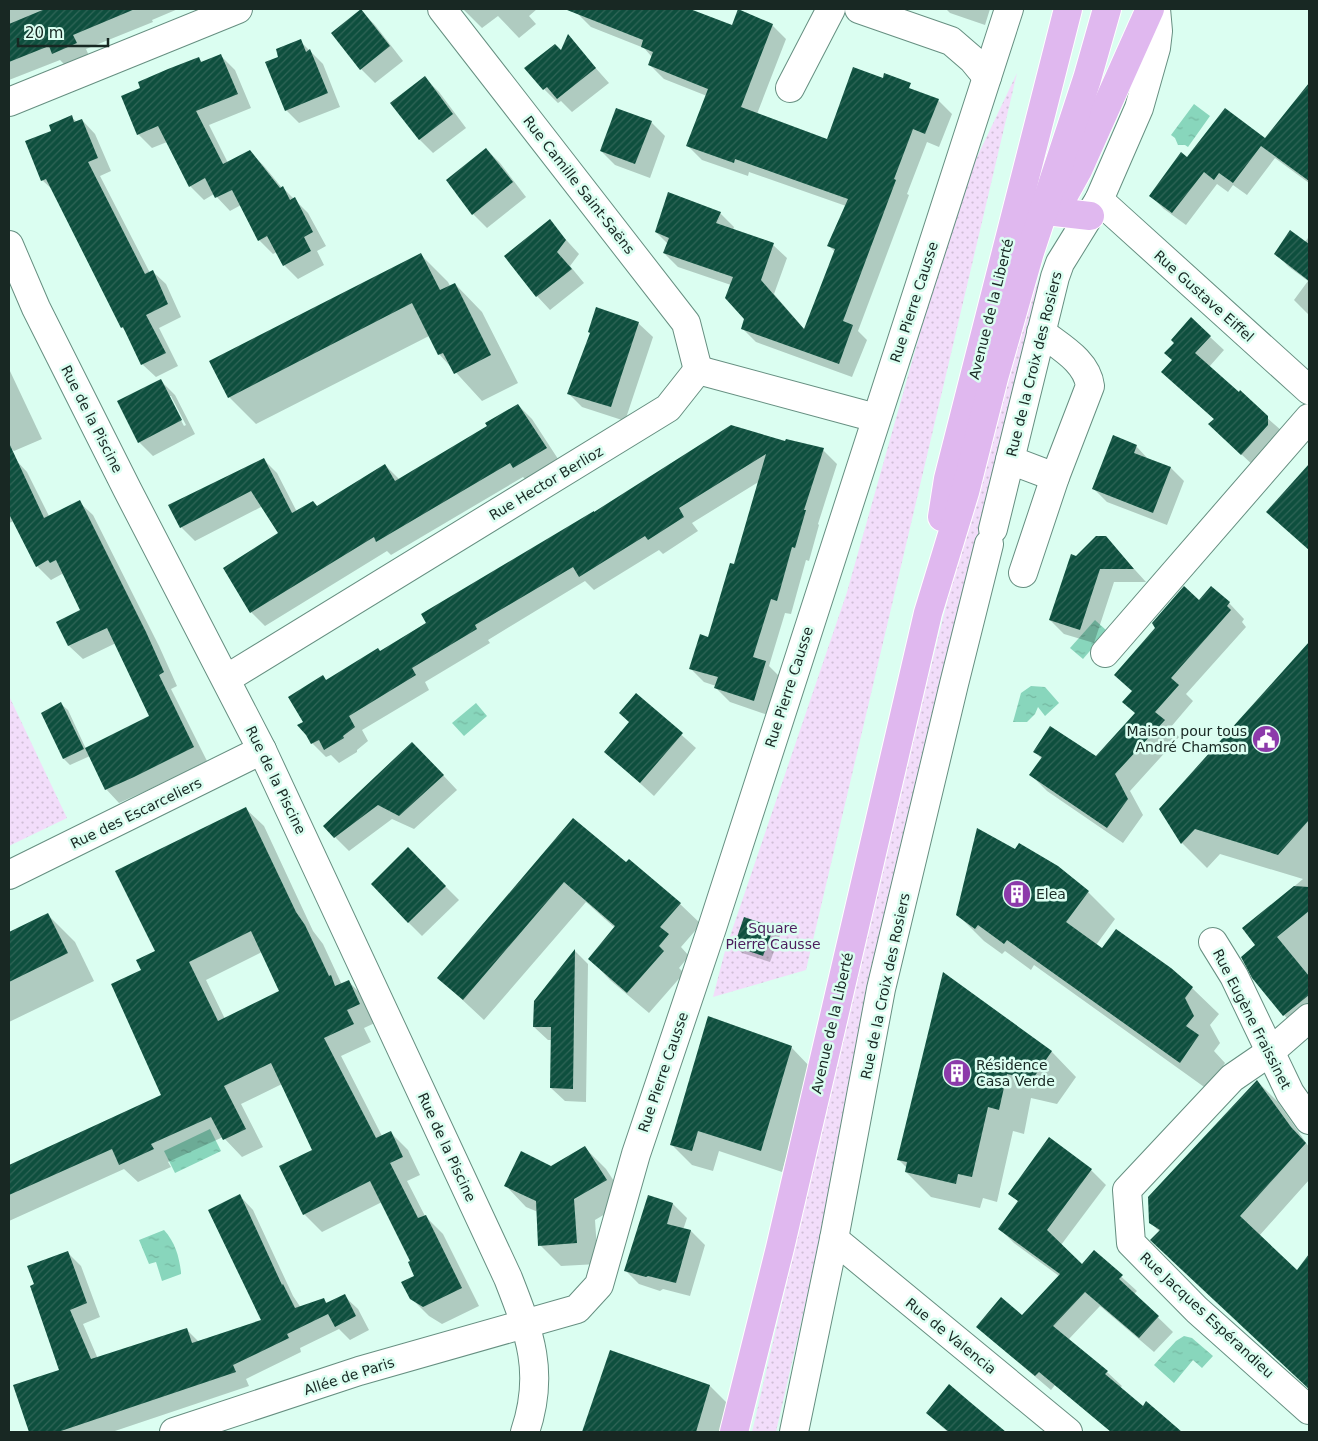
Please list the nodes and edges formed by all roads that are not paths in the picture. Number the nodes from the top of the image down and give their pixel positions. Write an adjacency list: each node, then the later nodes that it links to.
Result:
1 (238, 9): 12 (street)
2 (442, 9): 18 (street, Rue Camille Saint-Saëns)
3 (831, 9): 11 (street)
4 (859, 9): 10 (street)
5 (1009, 9): 10 (street, Rue Pierre Causse)
6 (1068, 9): 25 (main road, Avenue de la Liberté)
7 (1107, 9): 16 (main road, Avenue de la Liberté)
8 (1150, 9): 14 (main road, Avenue de la Liberté)
9 (1156, 9): 13 (street, Rue de la Croix des Rosiers)
10 (987, 77): 20 (street, Rue Pierre Causse)
11 (790, 88)
12 (9, 102)
13 (1094, 208): 14 (main road); 17 (street, Rue de la Croix des Rosiers); 19 (street, Rue Gustave Eiffel)
14 (1054, 212): 16 (main road, Avenue de la Liberté)
15 (9, 245): 27 (street, Rue de la Piscine)
16 (1030, 252): 25 (main road, Avenue de la Liberté)
17 (1041, 332): 22 (street, Rue de la Croix des Rosiers); 23 (street)
18 (698, 370): 20 (street); 27 (street, Rue Hector Berlioz)
19 (1309, 390)
20 (876, 418): 35 (street, Rue Pierre Causse)
21 (1309, 418): 26 (street)
22 (1010, 460): 23 (street); 34 (street, Rue de la Croix des Rosiers)
23 (1055, 477): 24 (street)
24 (1023, 574)
25 (928, 613): 39 (main road, Avenue de la Liberté)
26 (1105, 653)
27 (226, 679): 28 (street, Rue de la Piscine)
28 (262, 750): 29 (street, Rue des Escarceliers); 35 (street, Rue de la Piscine)
29 (9, 875)
30 (1213, 942): 32 (street, Rue Eugène Fraissinet)
31 (1309, 1018): 32 (street, Rue Jacques Espérandieu)
32 (1270, 1052): 33 (street, Rue Eugène Fraissinet); 36 (street, Rue Jacques Espérandieu)
33 (1309, 1120)
34 (834, 1239): 40 (street, Rue de la Croix des Rosiers); 41 (street, Rue de Valencia)
35 (526, 1324): 37 (street, Allée de Paris); 38 (street, Rue de la Piscine)
36 (1309, 1410)
37 (174, 1432)
38 (524, 1432)
39 (734, 1432)
40 (794, 1432)
41 (1068, 1432)

